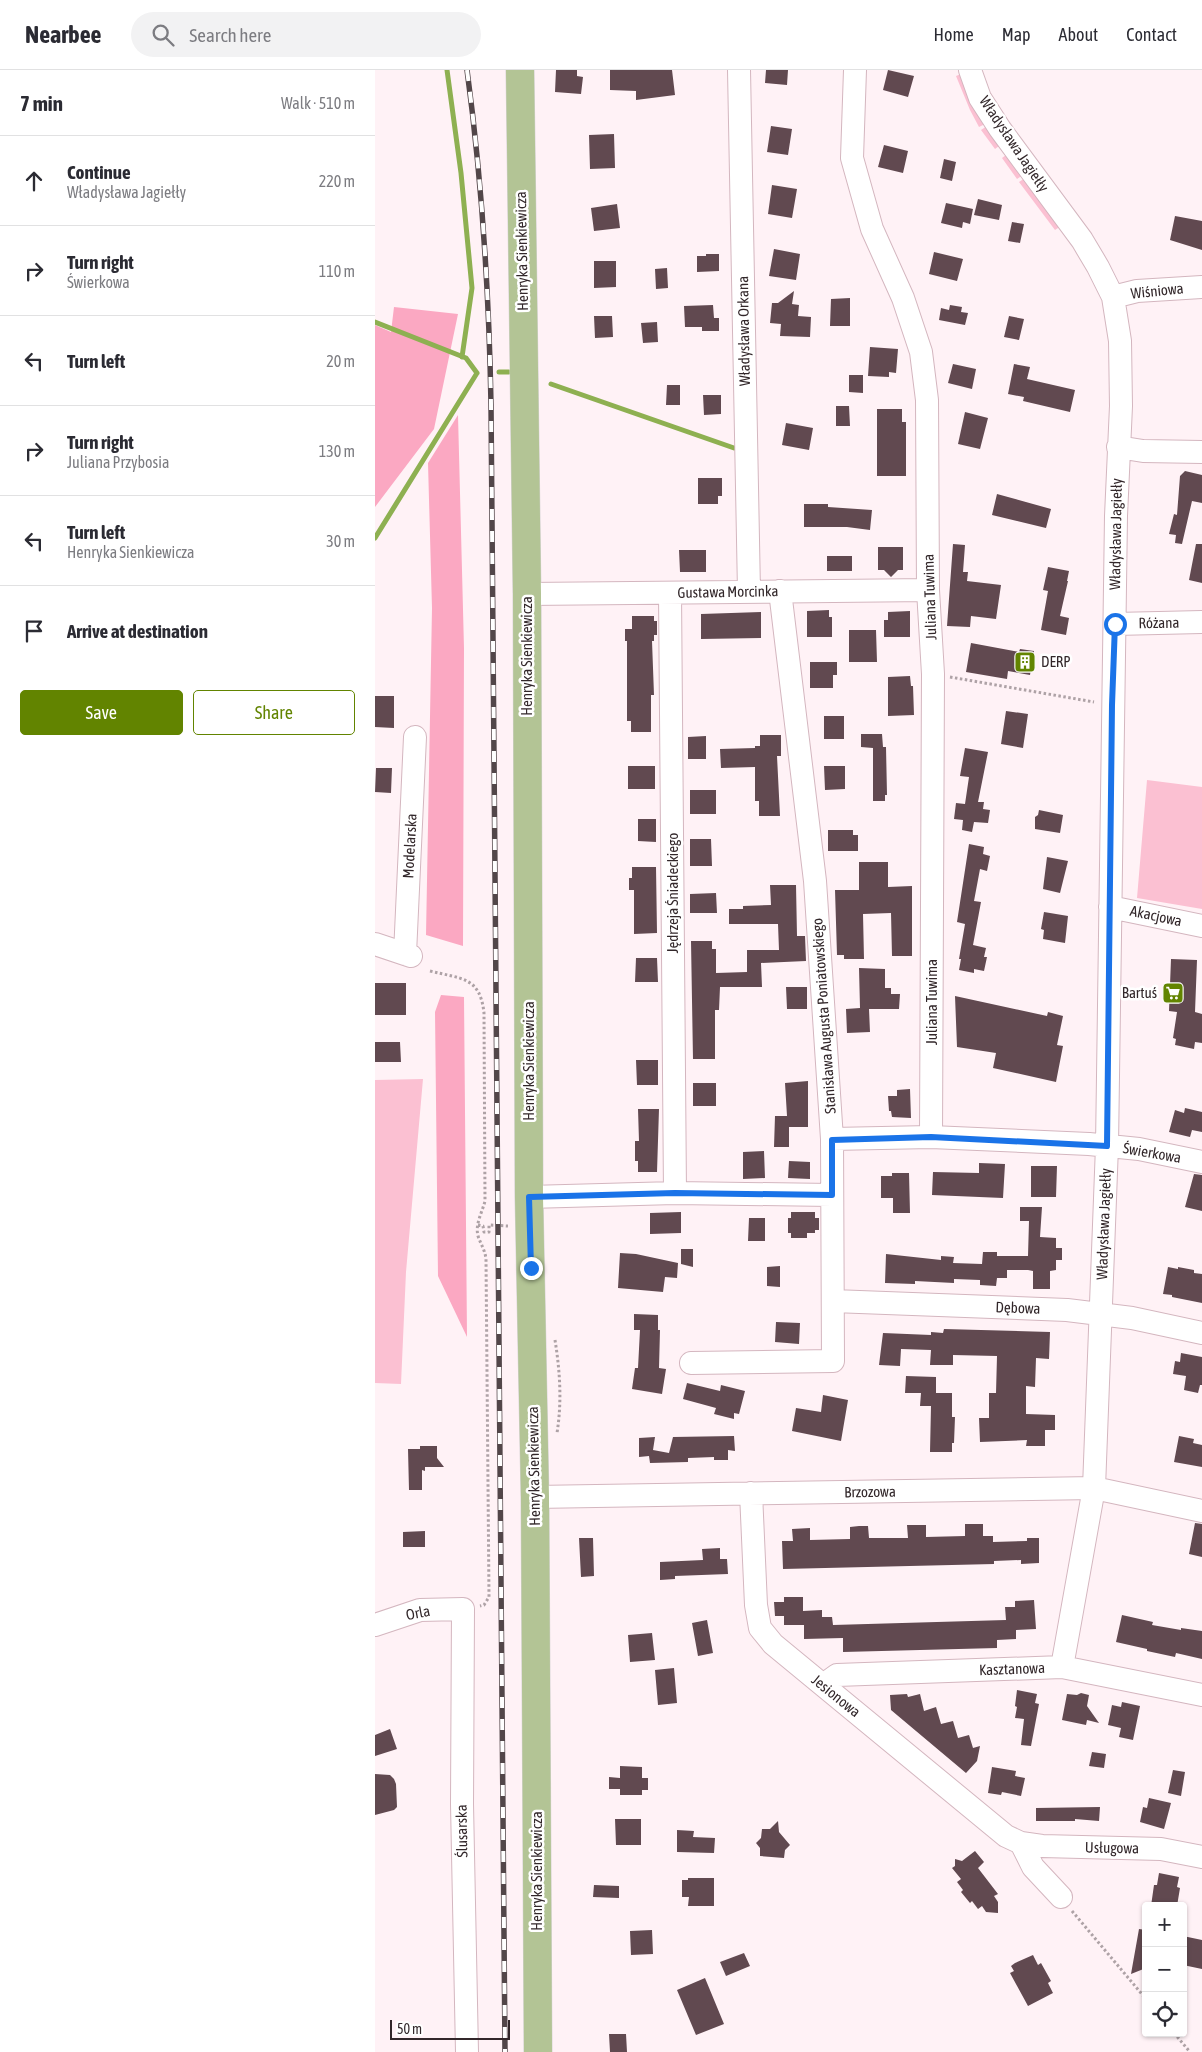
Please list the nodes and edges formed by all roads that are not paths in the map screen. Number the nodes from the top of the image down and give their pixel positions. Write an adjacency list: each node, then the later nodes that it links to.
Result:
1 (520, 70): 13 (main road, Henryka Sienkiewicza)
2 (739, 70): 11 (street, Władysława Orkana)
3 (855, 70): 9 (street, Juliana Tuwima)
4 (970, 70): 6 (street, Władysława Jagiełły)
5 (1202, 287): 6 (street, Wiśniowa)
6 (1113, 297): 7 (street, Władysława Jagiełły)
7 (1118, 447): 8 (street); 15 (street, Władysława Jagiełły)
8 (1202, 452)
9 (928, 590): 10 (street, Gustawa Morcinka); 20 (street, Juliana Tuwima)
10 (779, 591): 11 (street, Gustawa Morcinka); 21 (street, Stanisława Augusta Poniatowskiego)
11 (749, 592): 12 (street, Gustawa Morcinka)
12 (671, 593): 13 (street, Gustawa Morcinka); 24 (street, Jędrzeja Śniadeckiego)
13 (527, 594): 26 (main road, Henryka Sienkiewicza)
14 (1202, 622): 15 (street, Różana)
15 (1115, 624): 17 (street, Władysława Jagiełły)
16 (415, 737): 19 (street, Modelarska)
17 (1110, 907): 18 (street, Akacjowa); 22 (street, Władysława Jagiełły)
18 (1202, 926)
19 (375, 944)
20 (931, 1137): 21 (street, Świerkowa); 22 (street, Świerkowa)
21 (832, 1140): 25 (street, Stanisława Augusta Poniatowskiego)
22 (1107, 1146): 23 (street, Świerkowa); 28 (street, Władysława Jagiełły)
23 (1202, 1162)
24 (675, 1193): 25 (street); 26 (street)
25 (832, 1195): 27 (street, Stanisława Augusta Poniatowskiego)
26 (529, 1197): 33 (main road, Henryka Sienkiewicza)
27 (833, 1301): 28 (street, Dębowa); 30 (street, Stanisława Augusta Poniatowskiego)
28 (1100, 1314): 29 (street, Dębowa); 31 (street, Władysława Jagiełły)
29 (1202, 1333)
30 (691, 1363)
31 (1094, 1488): 32 (street, Brzozowa); 34 (street, Brzozowa); 37 (street, Władysława Jagiełły)
32 (751, 1493): 33 (street, Brzozowa); 38 (street, Jesionowa)
33 (535, 1497): 44 (main road, Henryka Sienkiewicza)
34 (1202, 1510)
35 (463, 1609): 36 (street, Orla); 43 (street, Ślusarska)
36 (375, 1625)
37 (1062, 1668): 38 (street, Kasztanowa); 39 (street, Kasztanowa)
38 (823, 1685): 40 (street, Jesionowa)
39 (1202, 1695)
40 (1021, 1843): 41 (street, Usługowa); 42 (street)
41 (1202, 1857)
42 (1061, 1897)
43 (467, 2052)
44 (538, 2052)

